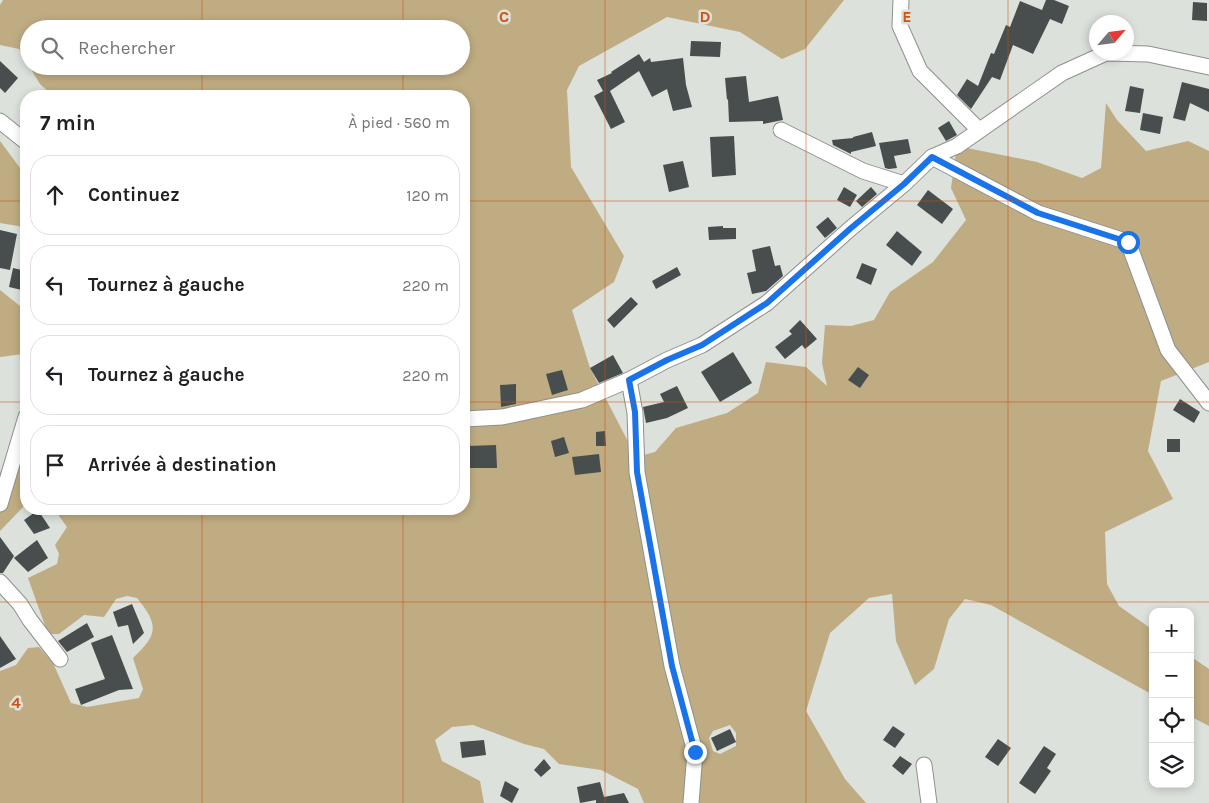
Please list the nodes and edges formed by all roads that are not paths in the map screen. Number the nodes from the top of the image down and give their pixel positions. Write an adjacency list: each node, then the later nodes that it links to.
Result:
1 (901, 0): 5 (street)
2 (1209, 67): 5 (street)
3 (0, 121): 6 (street)
4 (781, 130): 8 (street)
5 (979, 130): 7 (street)
6 (20, 137)
7 (932, 157): 8 (street); 10 (street)
8 (904, 184): 9 (street)
9 (629, 380): 11 (street); 17 (street)
10 (1209, 403)
11 (470, 419)
12 (20, 437): 13 (street)
13 (0, 504)
14 (0, 582): 15 (street)
15 (60, 659)
16 (924, 765): 18 (street)
17 (691, 803)
18 (929, 803)

